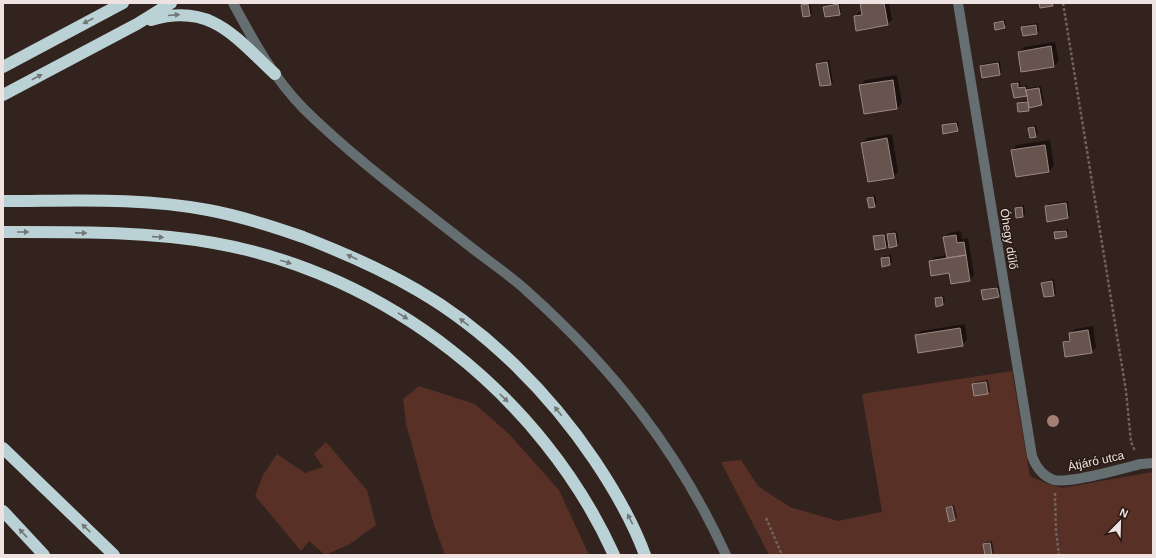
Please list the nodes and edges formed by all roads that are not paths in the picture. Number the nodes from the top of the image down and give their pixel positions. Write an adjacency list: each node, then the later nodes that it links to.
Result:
1 (122, 3): 6 (highway, one-way to 6)
2 (171, 3): 5 (highway)
3 (233, 3): 7 (street)
4 (958, 3): 13 (street, Óhegy dűlő)
5 (137, 24): 7 (highway, one-way to 7); 8 (highway, one-way to 5)
6 (3, 67)
7 (275, 74): 19 (street)
8 (3, 95)
9 (3, 201): 18 (highway, one-way to 9)
10 (3, 232): 17 (highway, one-way to 17)
11 (4, 449): 16 (highway, one-way to 11)
12 (1153, 463): 13 (street, Átjáró utca)
13 (1044, 475)
14 (3, 512): 15 (highway, one-way to 14)
15 (44, 555)
16 (114, 555)
17 (614, 555)
18 (645, 555)
19 (726, 555)

